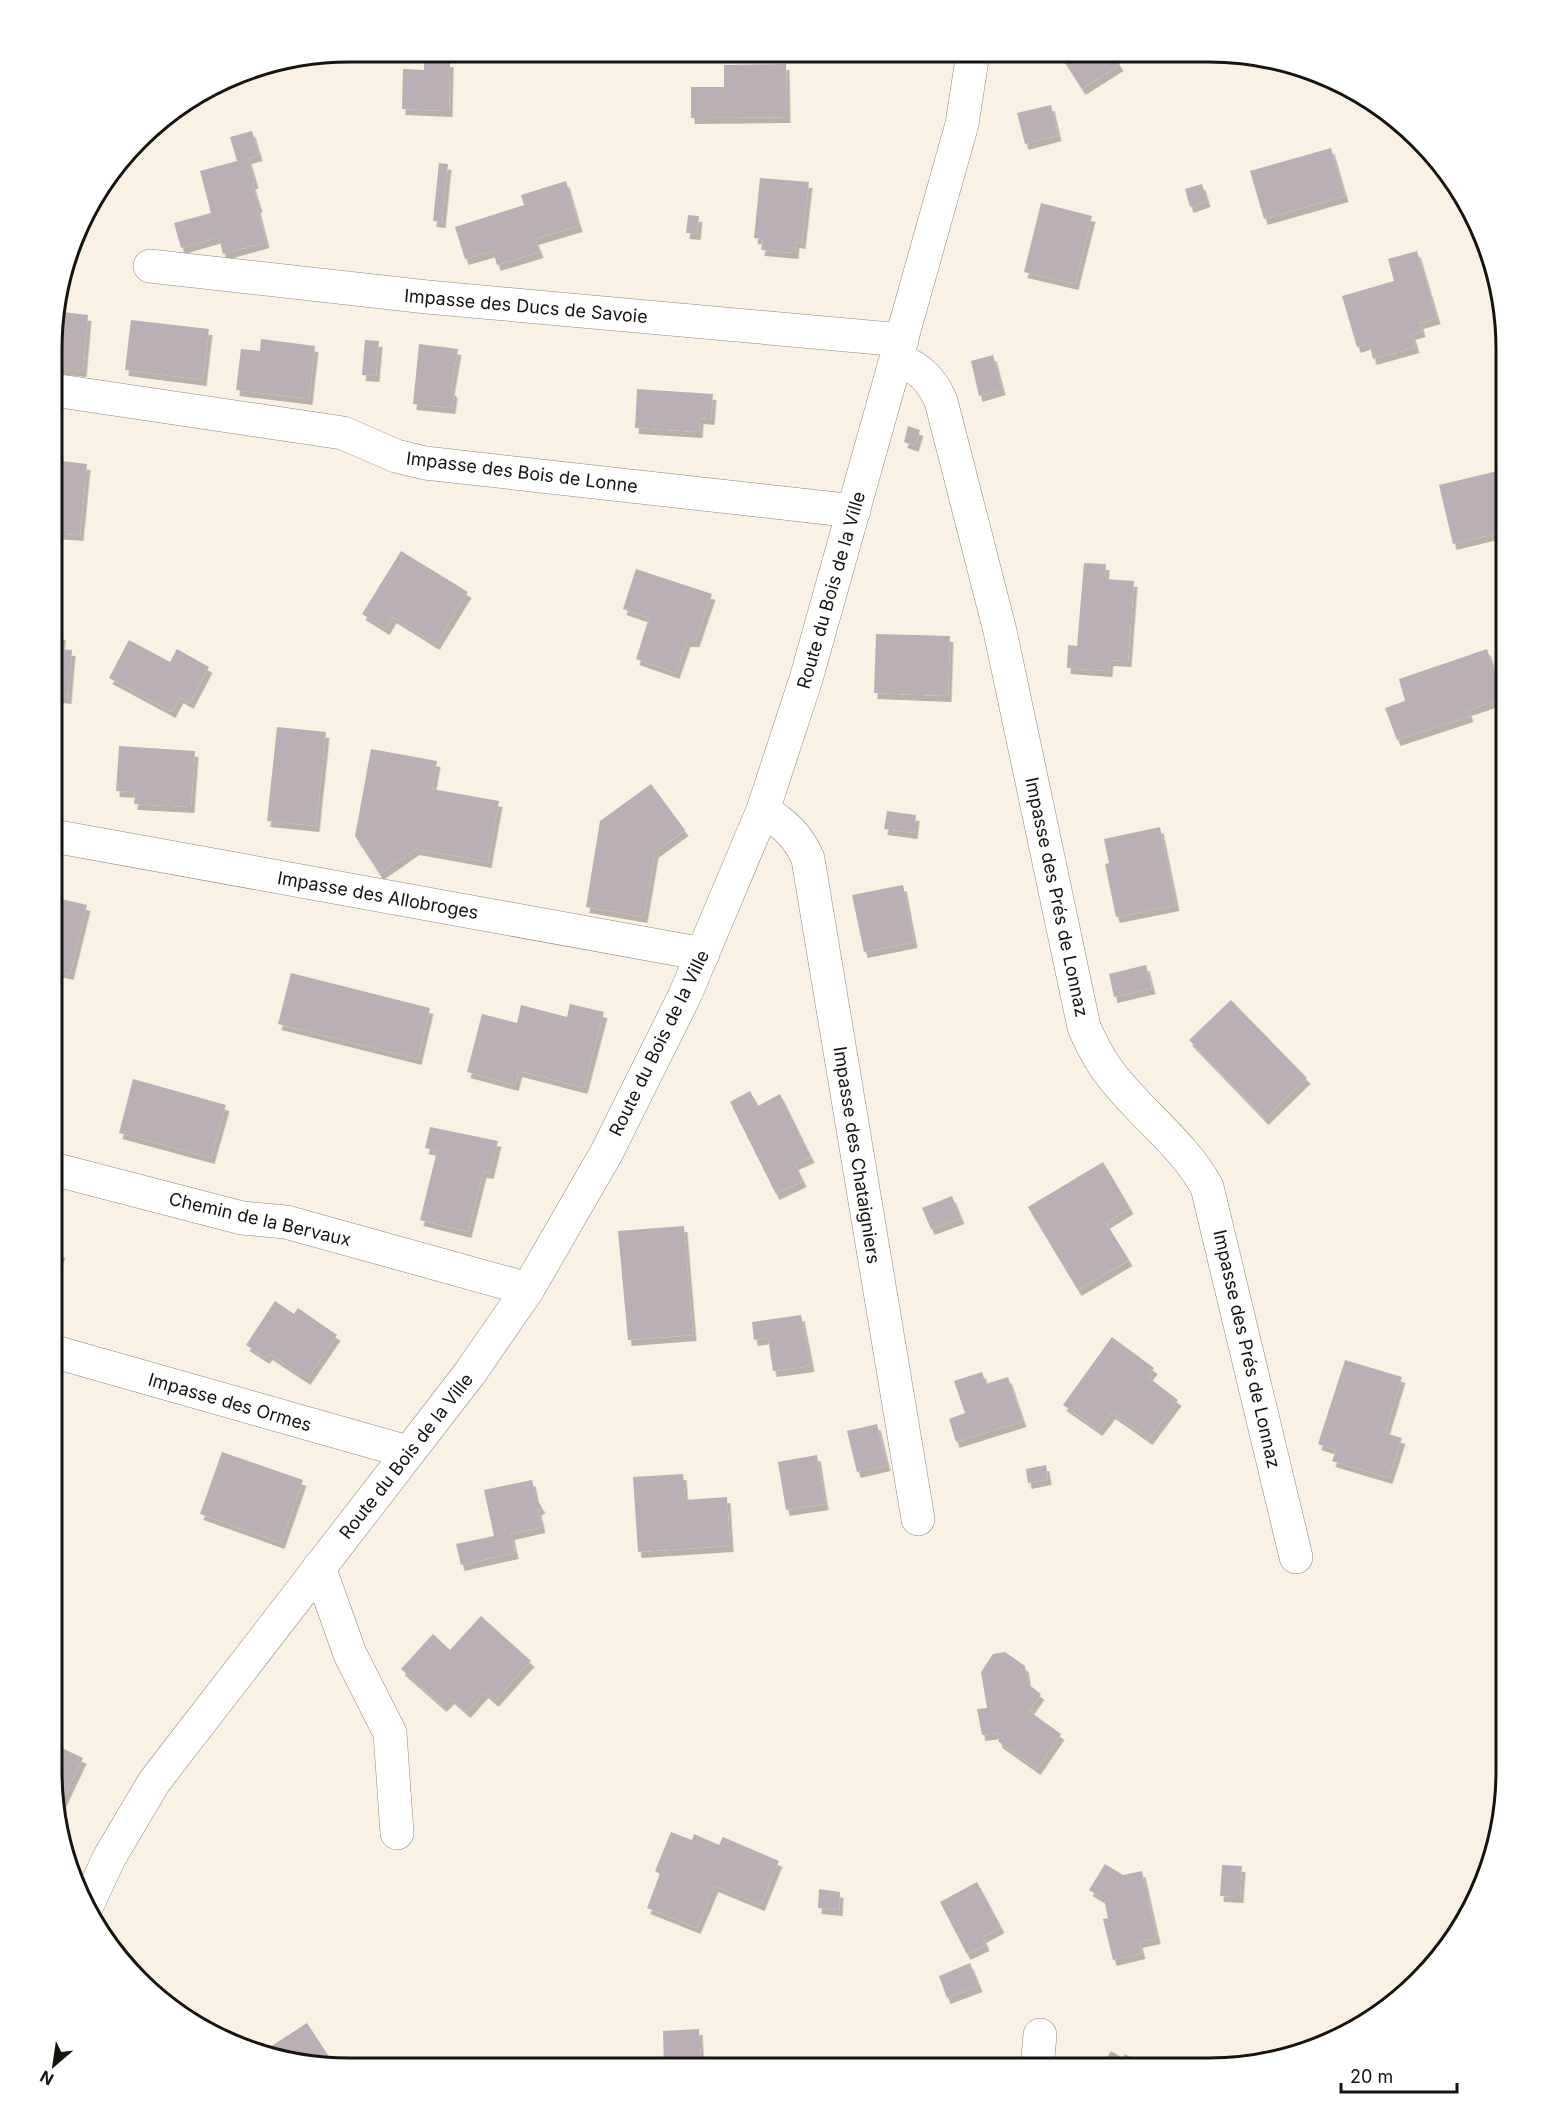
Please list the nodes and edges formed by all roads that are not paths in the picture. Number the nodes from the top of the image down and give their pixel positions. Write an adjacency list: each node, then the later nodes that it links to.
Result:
1 (972, 62): 3 (street, Route du Bois de la Ville)
2 (150, 266): 3 (street, Impasse des Ducs de Savoie)
3 (900, 350): 5 (street, Route du Bois de la Ville); 14 (street, Impasse des Prés de Lonnaz)
4 (62, 391): 5 (street, Impasse des Bois de Lonne)
5 (854, 511): 6 (street, Route du Bois de la Ville)
6 (763, 810): 8 (street, Route du Bois de la Ville); 13 (street, Impasse des Chataigniers)
7 (62, 838): 8 (street, Impasse des Allobroges)
8 (703, 954): 10 (street, Route du Bois de la Ville)
9 (62, 1171): 10 (street, Chemin de la Bervaux)
10 (528, 1289): 12 (street, Route du Bois de la Ville)
11 (62, 1354): 12 (street, Impasse des Ormes)
12 (408, 1452): 15 (street, Route du Bois de la Ville)
13 (918, 1519)
14 (1296, 1557)
15 (319, 1567): 16 (street); 17 (street, Route du Bois de la Ville)
16 (397, 1833)
17 (91, 1898)
18 (1040, 2035): 19 (street)
19 (1038, 2058)

